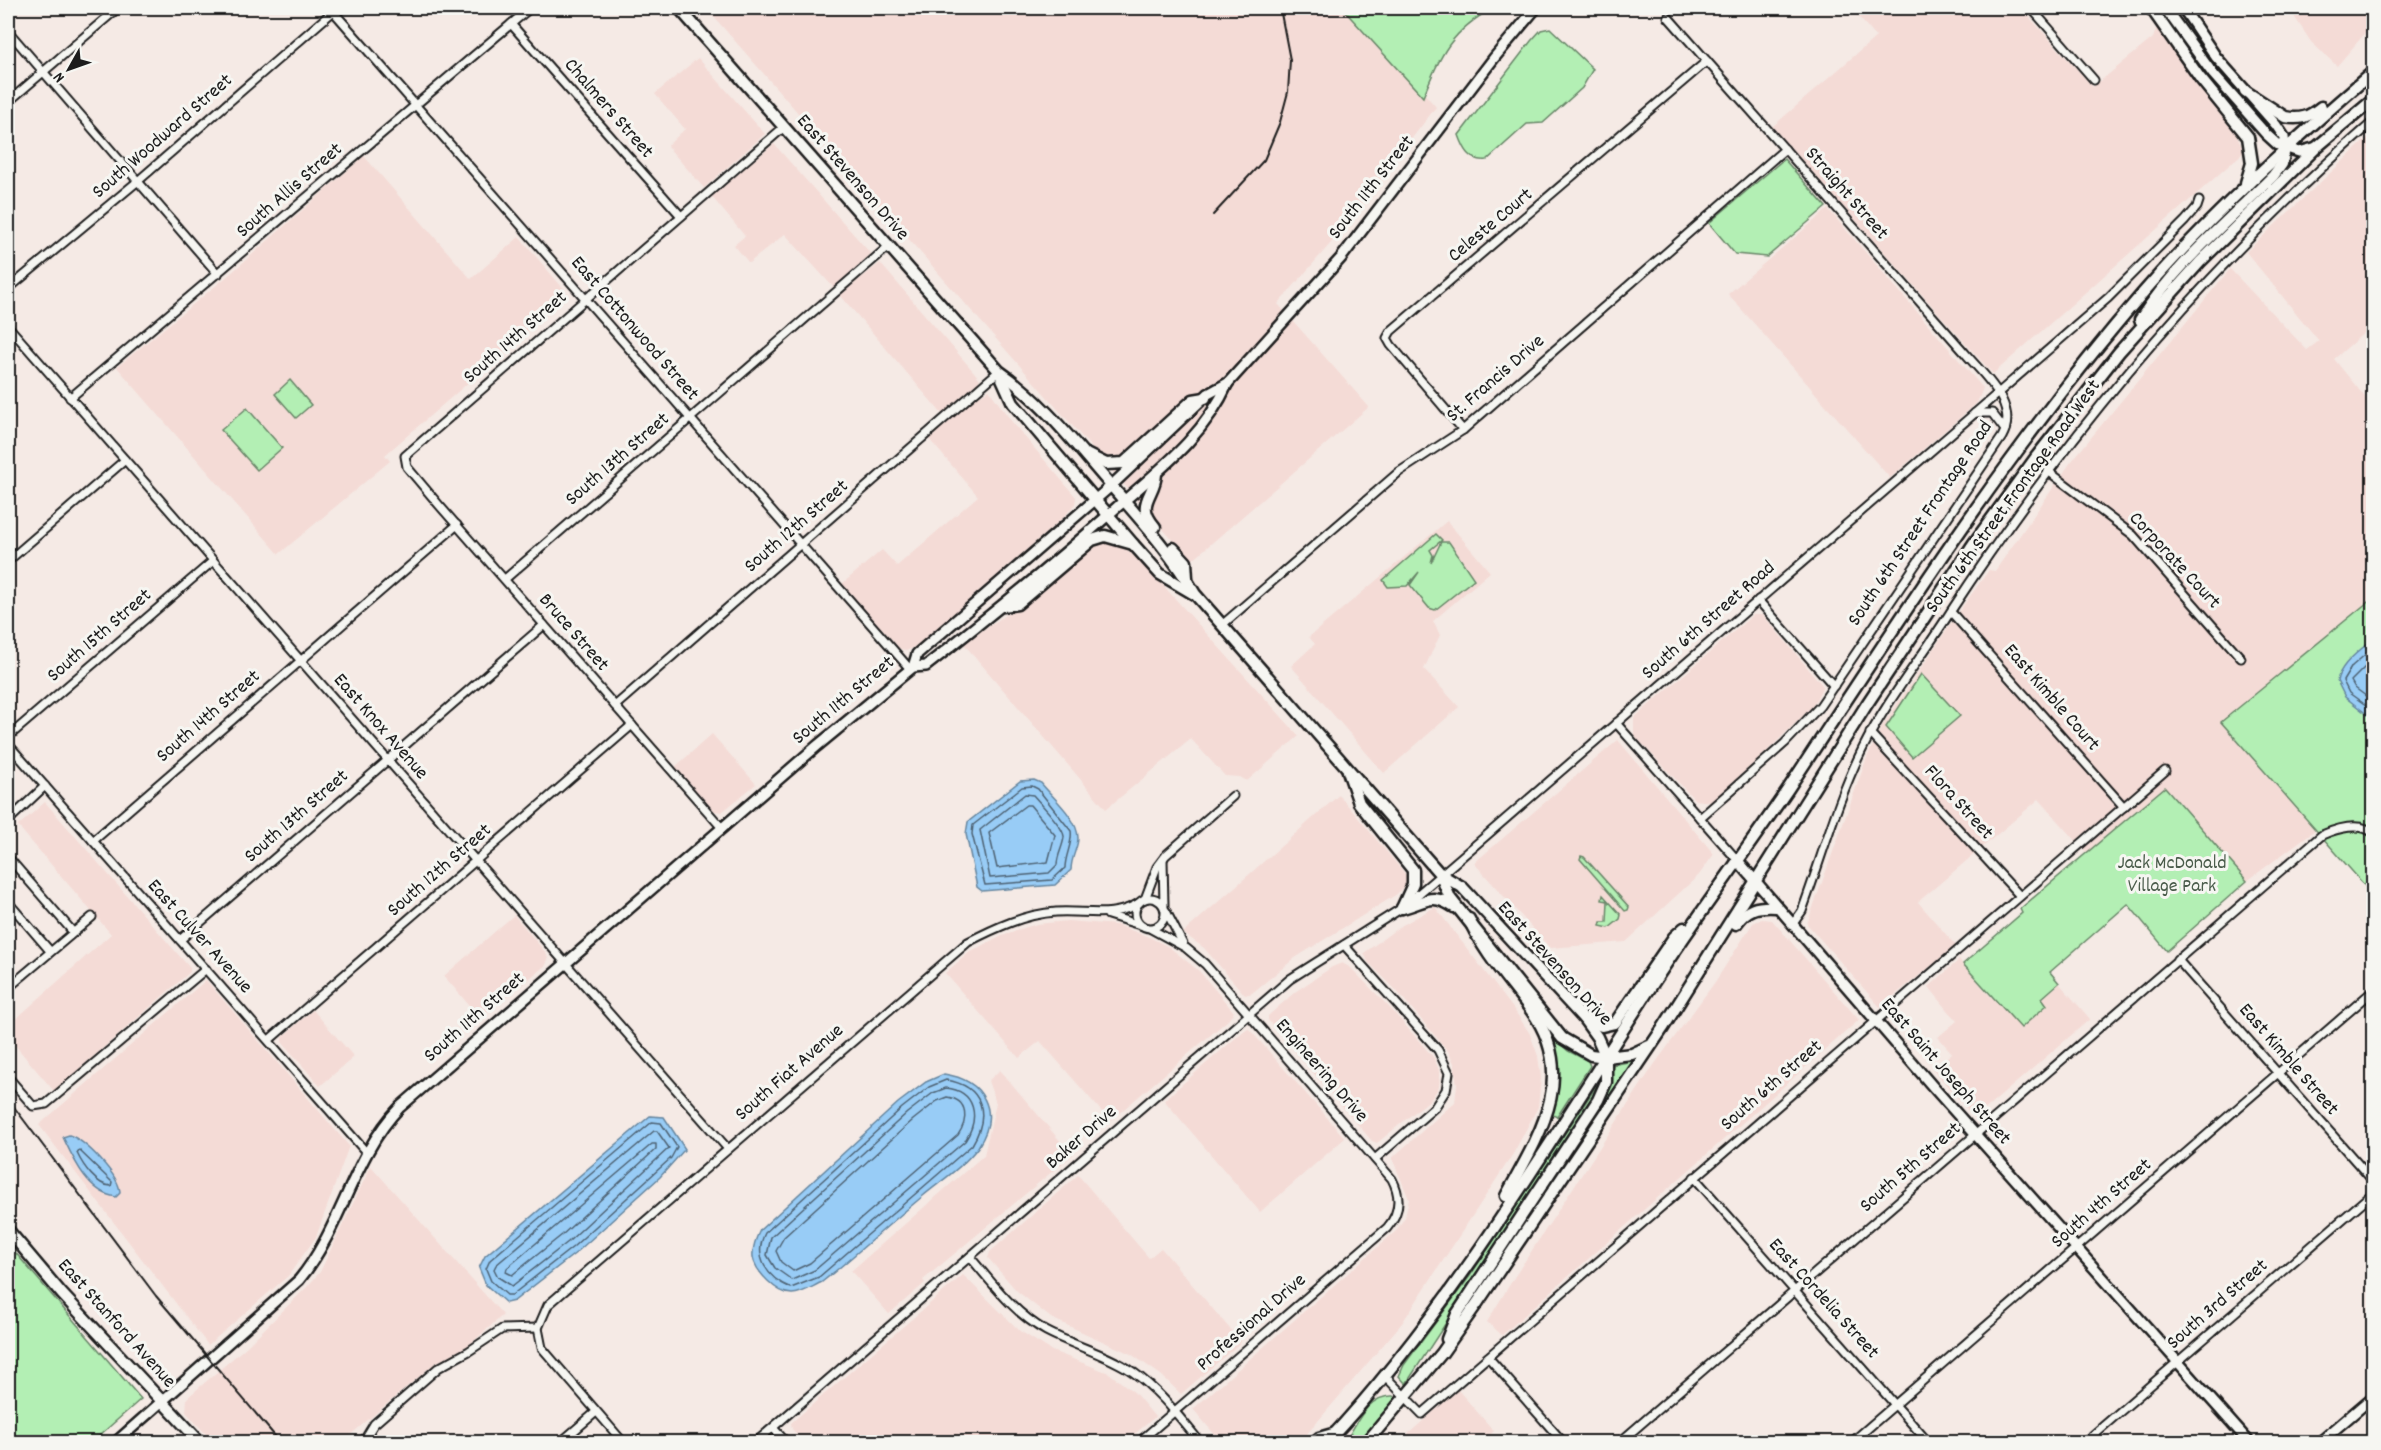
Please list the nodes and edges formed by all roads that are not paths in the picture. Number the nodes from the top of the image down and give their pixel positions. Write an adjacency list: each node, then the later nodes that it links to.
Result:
1 (118, 8): 16 (street)
2 (530, 8): 11 (street, South Allis Street)
3 (679, 8): 23 (main road, East Stevenson Drive)
4 (1536, 8): 38 (street, South 11th Street)
5 (2031, 8): 17 (street)
6 (2151, 8): 28 (main road)
7 (2165, 8): 25 (street)
8 (2183, 8): 18 (street)
9 (335, 9): 21 (street, East Cottonwood Street); 27 (street, South Woodward Street)
10 (1668, 17): 13 (street, Straight Street)
11 (511, 24): 21 (street, South Allis Street); 30 (street, Chalmers Street)
12 (8, 31): 16 (street)
13 (1707, 61): 26 (street, Straight Street); 44 (street, Celeste Court)
14 (2373, 62): 18 (main road)
15 (2373, 71): 25 (main road)
16 (43, 72): 20 (street); 27 (street)
17 (2094, 80)
18 (2245, 91): 25 (street)
19 (2373, 99): 24 (main road)
20 (8, 102)
21 (415, 105): 32 (street, South Allis Street); 34 (street, East Cottonwood Street)
22 (2373, 121): 49 (street, South 6th Street Frontage Road West)
23 (784, 127): 30 (street, South 14th Street); 31 (main road, East Stevenson Drive)
24 (2318, 146): 25 (street); 36 (main road)
25 (2285, 148): 28 (main road); 36 (main road)
26 (1785, 149): 39 (street, Straight Street); 44 (street, St. Francis Drive)
27 (138, 181): 32 (street); 33 (street, South Woodward Street)
28 (2237, 195): 92 (main road)
29 (2199, 201): 39 (street)
30 (681, 216): 34 (street, South 14th Street)
31 (889, 246): 37 (main road, East Stevenson Drive); 43 (street, South 13th Street)
32 (218, 274): 40 (street, South Allis Street)
33 (8, 289)
34 (586, 299): 43 (street, East Cottonwood Street); 47 (street, South 14th Street)
35 (8, 326): 40 (street, East Knox Avenue)
36 (2124, 347): 94 (main road)
37 (999, 371): 46 (main road, East Stevenson Drive); 52 (main road, East Stevenson Drive); 57 (street, South 12th Street)
38 (1228, 383): 41 (street, South 11th Street); 50 (street, South 11th Street)
39 (1998, 393): 42 (street, South 6th Street Road); 45 (street, South 6th Street Frontage Road)
40 (70, 398): 48 (street, East Knox Avenue)
41 (1205, 398): 46 (main road); 51 (street, South 11th Street)
42 (1975, 413): 45 (street); 63 (street, South 6th Street Road)
43 (691, 419): 57 (street, East Cottonwood Street); 60 (street, South 13th Street)
44 (1463, 430): 67 (street, St. Francis Drive)
45 (2005, 430): 71 (street, South 6th Street Frontage Road)
46 (1081, 452): 51 (main road, East Stevenson Drive)
47 (405, 456): 55 (street, Bruce Street)
48 (125, 460): 58 (street); 59 (street, East Knox Avenue)
49 (2048, 471): 65 (street, South 6th Street Frontage Road West); 68 (street, Corporate Court)
50 (1156, 474): 53 (street, South 11th Street); 61 (main road)
51 (1111, 486): 52 (street, South 11th Street); 53 (main road, East Stevenson Drive)
52 (1095, 500): 54 (main road, East Stevenson Drive); 70 (street, South 11th Street)
53 (1124, 501): 54 (street, South 11th Street); 61 (main road, East Stevenson Drive)
54 (1108, 515): 56 (main road, East Stevenson Drive); 64 (street, South 11th Street)
55 (457, 525): 60 (street, Bruce Street); 69 (street, South 14th Street)
56 (1133, 544): 62 (main road, East Stevenson Drive); 64 (main road)
57 (801, 545): 70 (street, East Cottonwood Street); 72 (street, South 12th Street)
58 (8, 561)
59 (213, 561): 69 (street, East Knox Avenue); 76 (street, South 15th Street)
60 (505, 579): 66 (street, Bruce Street)
61 (1188, 582): 62 (main road, East Stevenson Drive)
62 (1194, 594): 67 (main road, East Stevenson Drive)
63 (1758, 600): 71 (street); 73 (street, South 6th Street Road)
64 (1003, 606): 70 (street, South 11th Street)
65 (1951, 612): 75 (street, South 6th Street Frontage Road West); 83 (street, East Kimble Court)
66 (544, 625): 72 (street, Bruce Street); 78 (street, South 13th Street)
67 (1222, 625): 79 (main road, East Stevenson Drive)
68 (2241, 658)
69 (299, 660): 78 (street, East Knox Avenue); 88 (street, South 14th Street)
70 (911, 668): 86 (street, South 11th Street)
71 (1834, 686): 84 (street, South 6th Street Frontage Road)
72 (615, 706): 74 (street, Bruce Street)
73 (1616, 723): 84 (street, East Saint Joseph Street); 93 (street, South 6th Street Road)
74 (632, 726): 86 (street, Bruce Street); 91 (street, South 12th Street)
75 (1870, 733): 95 (street, Flora Street); 105 (street, South 6th Street Frontage Road West)
76 (8, 737)
77 (8, 744): 81 (street, East Culver Avenue)
78 (387, 761): 91 (street, East Knox Avenue); 109 (street, South 13th Street)
79 (1347, 768): 93 (main road, East Stevenson Drive); 99 (main road)
80 (2165, 771): 83 (street, South 6th Street)
81 (45, 786): 85 (street); 88 (street, East Culver Avenue)
82 (1233, 796): 90 (street)
83 (2124, 807): 95 (street, South 6th Street)
84 (1700, 818): 92 (street, East Saint Joseph Street)
85 (8, 821)
86 (722, 828): 114 (street, South 11th Street)
87 (2373, 834): 113 (street, South 5th Street)
88 (93, 841): 109 (street, East Culver Avenue)
89 (8, 857): 108 (street)
90 (1163, 860): 96 (street); 100 (street)
91 (476, 862): 114 (street, East Knox Avenue); 122 (street, South 12th Street)
92 (1738, 862): 94 (street, East Saint Joseph Street); 101 (main road)
93 (1440, 874): 99 (street, Baker Drive); 103 (main road, East Stevenson Drive); 120 (main road, East Stevenson Drive)
94 (1754, 881): 98 (street, East Saint Joseph Street); 118 (main road)
95 (2020, 896): 121 (street, South 6th Street)
96 (1142, 901): 100 (street); 102 (street, South Fiat Avenue); 106 (street)
97 (8, 902): 112 (street)
98 (1776, 907): 105 (street, East Saint Joseph Street); 118 (main road)
99 (1402, 908): 103 (main road); 110 (street, Baker Drive)
100 (1165, 909): 107 (street); 111 (street)
101 (1703, 909): 120 (main road); 124 (main road)
102 (1102, 914): 106 (street, South Fiat Avenue); 128 (street, South Fiat Avenue)
103 (1466, 916): 124 (main road, East Stevenson Drive); 135 (main road)
104 (92, 917): 108 (street)
105 (1792, 925): 121 (street, East Saint Joseph Street)
106 (1142, 926): 107 (street)
107 (1151, 928): 111 (street)
108 (73, 932): 112 (street)
109 (180, 940): 115 (street, East Culver Avenue)
110 (1344, 945): 119 (street, Baker Drive); 130 (street)
111 (1186, 948): 119 (street, Engineering Drive)
112 (50, 951): 116 (street)
113 (2177, 959): 125 (street, East Kimble Street); 127 (street, South 5th Street)
114 (567, 962): 128 (street, East Knox Avenue); 129 (street, South 11th Street)
115 (206, 969): 122 (street, East Culver Avenue); 126 (street)
116 (8, 988)
117 (2373, 990): 125 (street, South 4th Street)
118 (1679, 1001): 123 (main road)
119 (1250, 1014): 130 (street, Engineering Drive); 138 (street, Baker Drive)
120 (1584, 1019): 124 (main road, East Stevenson Drive)
121 (1875, 1021): 127 (street, East Saint Joseph Street); 131 (street, South 6th Street)
122 (269, 1040): 129 (street, East Culver Avenue)
123 (1651, 1044): 124 (main road); 141 (main road)
124 (1606, 1057): 135 (main road); 141 (main road)
125 (2278, 1074): 132 (street, East Kimble Street); 137 (street, South 4th Street)
126 (8, 1077)
127 (1975, 1134): 137 (street, East Saint Joseph Street); 139 (street, South 5th Street)
128 (728, 1149): 140 (street, South Fiat Avenue)
129 (366, 1152): 147 (street, South 11th Street)
130 (1375, 1159): 134 (street, Engineering Drive)
131 (1694, 1177): 139 (street, East Cordelia Street); 142 (street, South 6th Street)
132 (2373, 1182)
133 (2373, 1192): 143 (street, South 3rd Street)
134 (1387, 1228): 150 (street, Professional Drive)
135 (1492, 1229): 144 (main road)
136 (8, 1230): 147 (main road, East Stanford Avenue)
137 (2076, 1249): 143 (street, East Saint Joseph Street); 148 (street, South 4th Street)
138 (970, 1257): 150 (street); 151 (street, Baker Drive)
139 (1794, 1292): 148 (street, East Cordelia Street); 166 (street, South 5th Street)
140 (538, 1329): 149 (street); 155 (street)
141 (1442, 1353): 145 (main road)
142 (1488, 1357): 145 (street, South 6th Street); 165 (street)
143 (2177, 1362): 169 (street, South 3rd Street); 170 (street, East Saint Joseph Street)
144 (1385, 1376): 145 (street, South 6th Street); 152 (main road)
145 (1406, 1396): 164 (main road)
146 (2373, 1396): 171 (street)
147 (163, 1402): 153 (street, South 11th Street); 154 (main road, East Stanford Avenue)
148 (1895, 1404): 167 (street, South 4th Street); 168 (street, East Cordelia Street)
149 (596, 1412): 156 (street); 157 (street)
150 (1174, 1412): 160 (street, Professional Drive); 161 (street)
151 (773, 1428): 158 (street, Baker Drive); 159 (street)
152 (1336, 1435): 162 (main road); 163 (main road)
153 (117, 1443)
154 (200, 1443)
155 (363, 1443)
156 (561, 1443)
157 (623, 1443)
158 (756, 1443)
159 (786, 1443)
160 (1139, 1443)
161 (1200, 1443)
162 (1314, 1443)
163 (1327, 1443)
164 (1367, 1443)
165 (1563, 1443)
166 (1620, 1443)
167 (1852, 1443)
168 (1928, 1443)
169 (2085, 1443)
170 (2248, 1443)
171 (2320, 1443)

